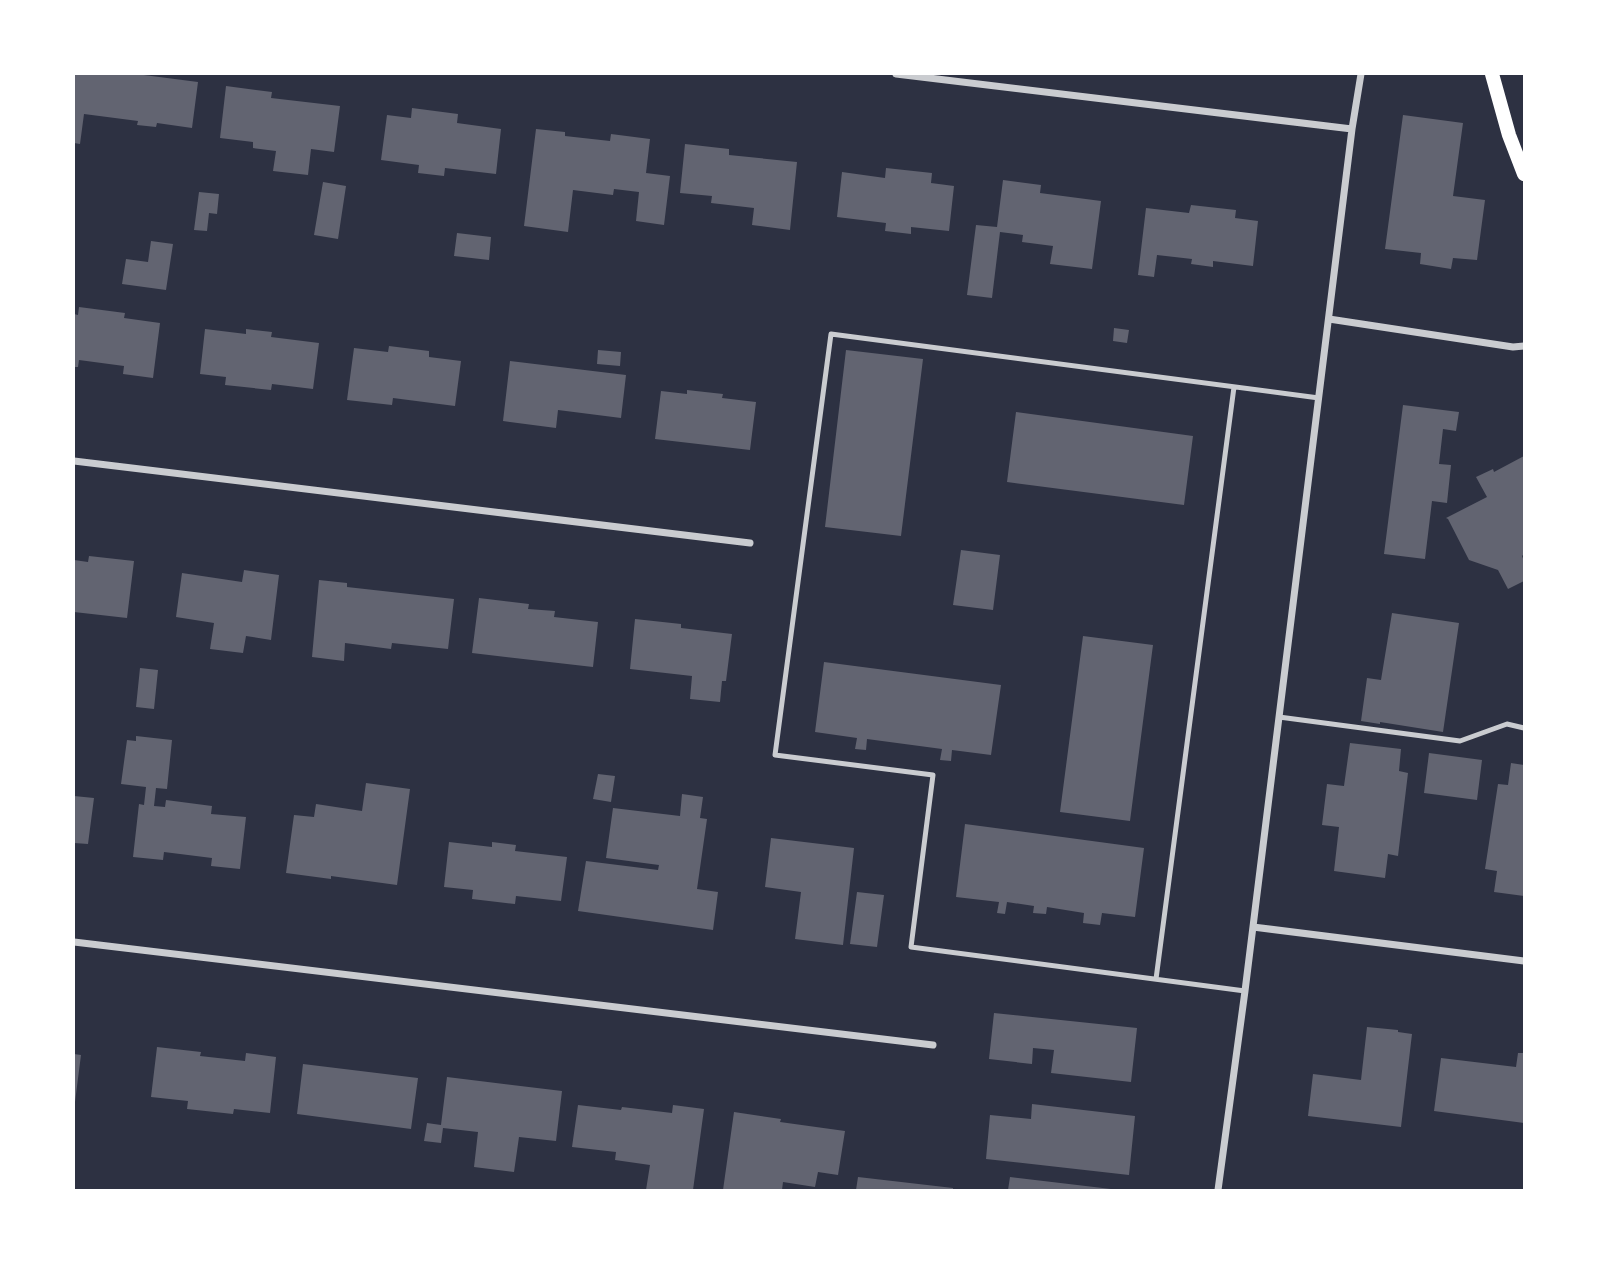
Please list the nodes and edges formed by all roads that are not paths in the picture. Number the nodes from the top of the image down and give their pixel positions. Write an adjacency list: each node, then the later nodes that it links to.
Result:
1 (896, 74): 4 (street)
2 (1361, 74): 4 (street)
3 (1492, 74): 5 (main road)
4 (1352, 129): 6 (street)
5 (1524, 174)
6 (1329, 319): 7 (street); 9 (street)
7 (1524, 346)
8 (1234, 387): 9 (lane); 17 (lane); 17 (lane)
9 (1319, 398): 12 (street)
10 (74, 461): 11 (street)
11 (750, 543)
12 (1279, 717): 13 (lane); 14 (street)
13 (1524, 728)
14 (1253, 927): 16 (street); 18 (street)
15 (74, 942): 19 (street)
16 (1524, 961)
17 (1156, 979): 18 (lane)
18 (1245, 991): 20 (street)
19 (933, 1045)
20 (1218, 1191)

